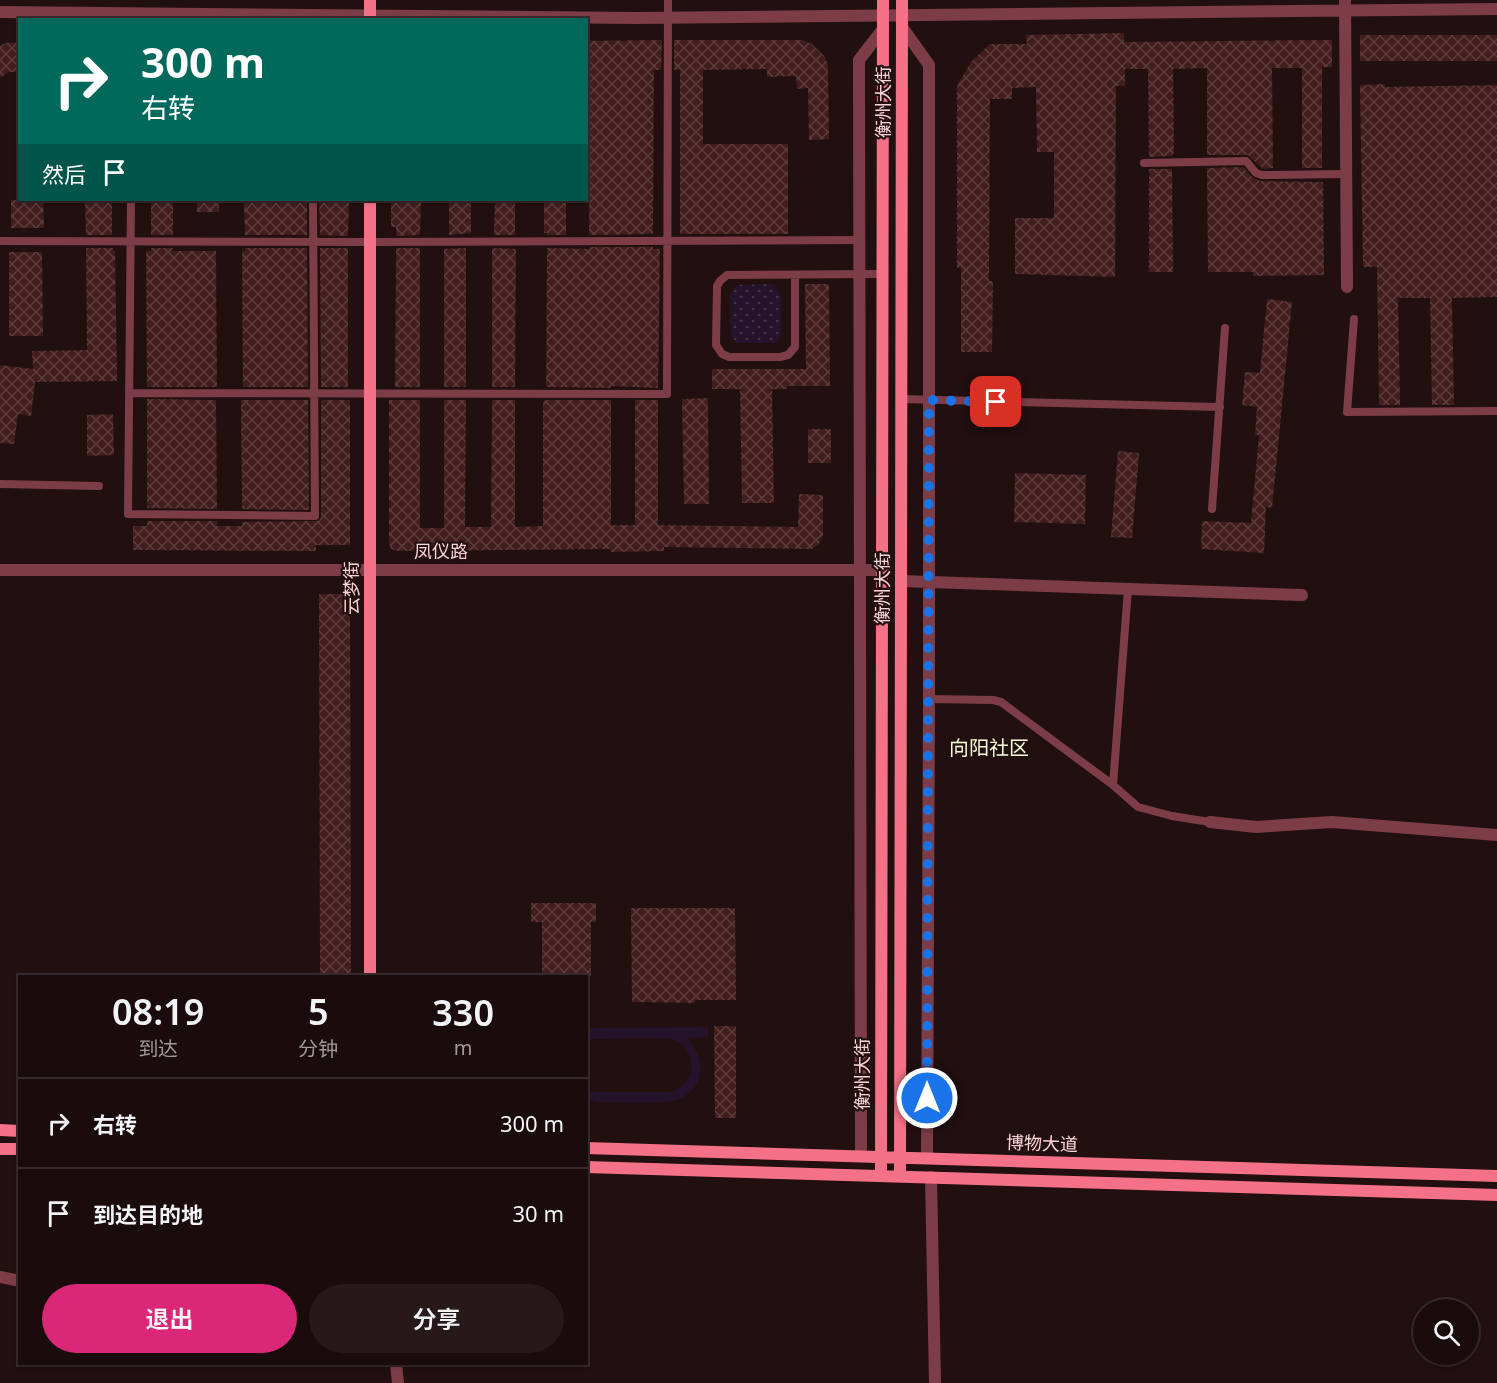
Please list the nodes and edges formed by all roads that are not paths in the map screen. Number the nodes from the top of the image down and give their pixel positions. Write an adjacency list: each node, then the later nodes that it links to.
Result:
1 (370, 0): 9 (main road)
2 (668, 0): 10 (lane)
3 (883, 0): 8 (main road, 衡州大街)
4 (902, 0): 11 (main road, 衡州大街)
5 (1345, 5): 6 (street); 11 (street); 14 (street)
6 (1497, 9)
7 (0, 12): 9 (street)
8 (883, 15): 10 (street); 11 (street); 12 (main road, 衡州大街)
9 (370, 17): 10 (street)
10 (668, 17): 21 (lane)
11 (902, 21): 33 (main road, 衡州大街); 34 (street)
12 (883, 29): 18 (street); 25 (main road, 衡州大街)
13 (1144, 163): 14 (lane)
14 (1346, 174): 27 (street)
15 (131, 201): 20 (lane)
16 (313, 201): 22 (lane)
17 (370, 201): 23 (main road, 云梦街)
18 (860, 240): 21 (lane); 24 (street)
19 (0, 241): 20 (lane)
20 (130, 241): 22 (lane); 30 (lane)
21 (667, 241): 23 (lane); 32 (lane)
22 (314, 242): 23 (lane); 31 (lane)
23 (370, 242): 32 (main road, 云梦街)
24 (860, 274): 25 (lane); 26 (lane); 42 (street)
25 (882, 274): 43 (main road, 衡州大街)
26 (795, 275): 26 (lane)
27 (1347, 287)
28 (1354, 319): 36 (lane)
29 (1225, 328): 35 (lane)
30 (129, 393): 31 (lane); 31 (lane)
31 (315, 394): 32 (lane)
32 (370, 394): 41 (main road, 云梦街)
33 (901, 399): 34 (lane); 44 (main road, 衡州大街)
34 (929, 400): 35 (lane); 45 (street)
35 (1220, 407): 39 (lane)
36 (1497, 411)
37 (0, 484): 38 (lane)
38 (99, 486)
39 (1212, 510)
40 (0, 570): 41 (street, 凤仪路)
41 (370, 570): 42 (street, 凤仪路); 52 (main road, 云梦街)
42 (860, 570): 43 (street, 凤仪路); 58 (street)
43 (882, 570): 59 (main road, 衡州大街)
44 (901, 581): 45 (street); 60 (main road, 衡州大街)
45 (929, 582): 46 (street); 48 (street)
46 (1128, 589): 47 (street); 49 (lane)
47 (1302, 595)
48 (929, 699): 49 (lane); 61 (street)
49 (1113, 785): 50 (lane)
50 (1210, 822): 51 (street)
51 (1497, 835)
52 (370, 975)
53 (0, 1130): 54 (main road)
54 (18, 1131)
55 (588, 1148): 58 (main road, 博物大道)
56 (0, 1149): 57 (main road)
57 (18, 1149)
58 (861, 1156): 59 (main road, 博物大道)
59 (881, 1157): 60 (main road, 博物大道); 63 (main road, 衡州大街)
60 (900, 1157): 61 (main road, 博物大道); 64 (main road, 衡州大街)
61 (927, 1158): 65 (main road, 博物大道)
62 (588, 1167): 63 (main road, 博物大道)
63 (881, 1175): 64 (main road, 博物大道)
64 (900, 1176): 66 (main road, 博物大道)
65 (1497, 1176)
66 (931, 1177): 67 (main road, 博物大道); 72 (street)
67 (1497, 1195)
68 (0, 1277): 69 (street)
69 (18, 1281)
70 (396, 1365): 71 (street)
71 (398, 1383)
72 (935, 1383)

